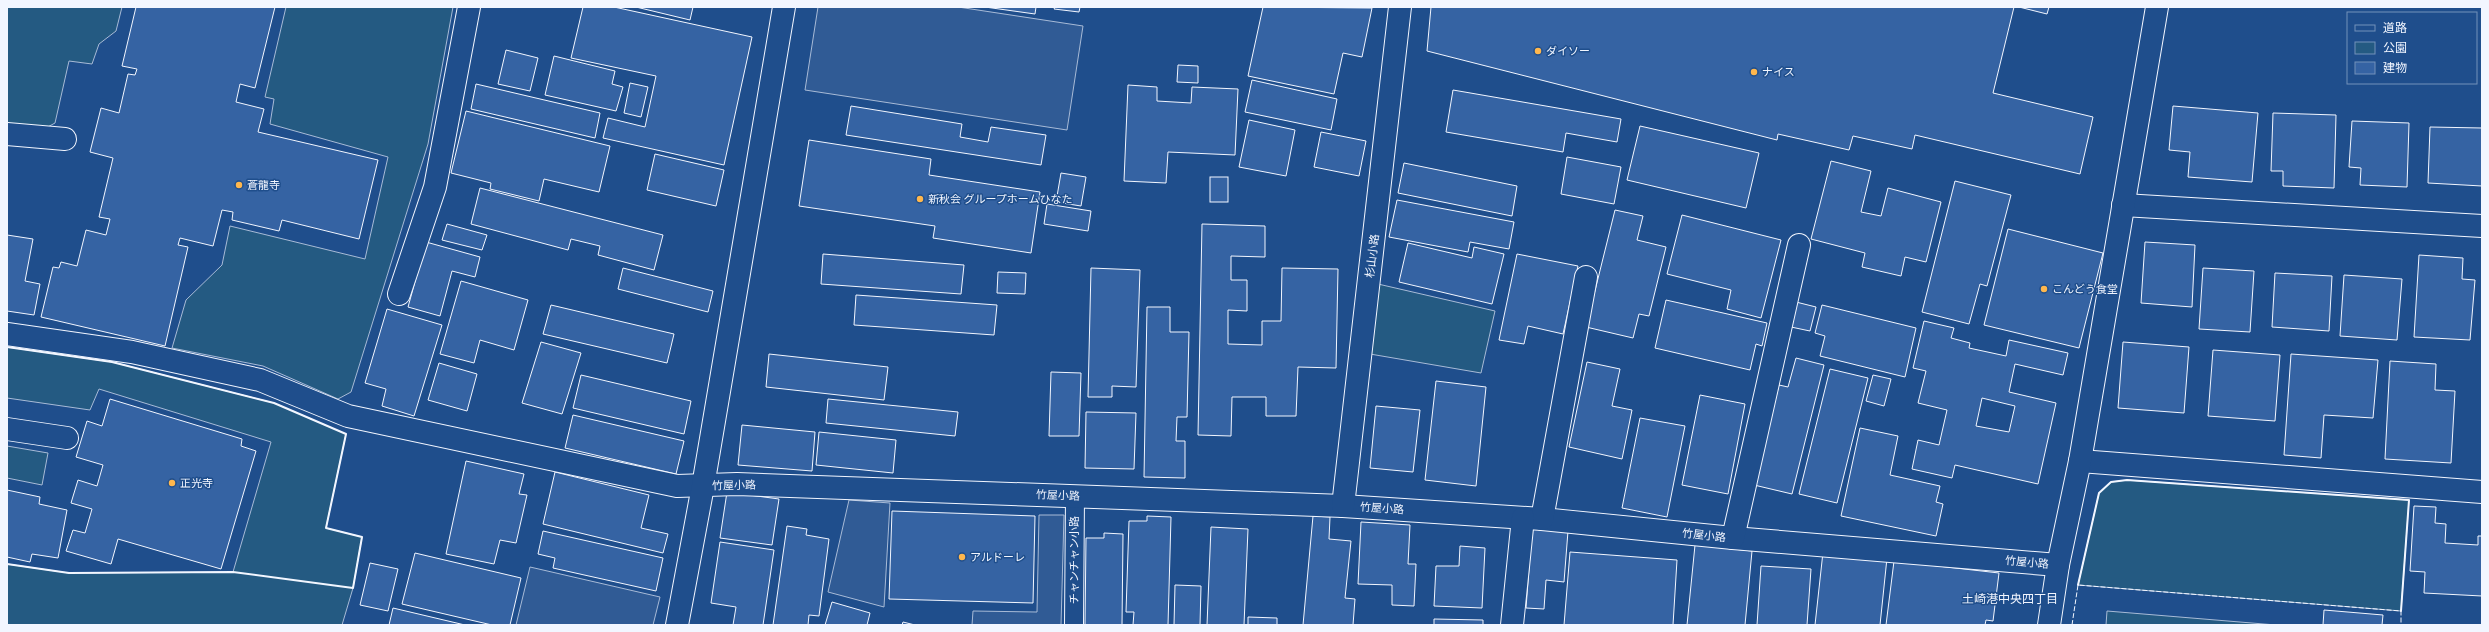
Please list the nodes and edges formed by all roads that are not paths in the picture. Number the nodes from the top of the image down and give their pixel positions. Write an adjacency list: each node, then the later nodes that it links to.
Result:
1 (469, 7): 11 (street)
2 (784, 7): 16 (street)
3 (1400, 7): 19 (street, 杉山小路)
4 (2157, 7): 7 (street)
5 (7, 134): 6 (street)
6 (65, 139)
7 (2123, 205): 8 (street); 15 (street)
8 (2482, 226)
9 (1799, 245): 21 (street)
10 (1586, 277): 20 (street)
11 (399, 294)
12 (7, 334): 16 (street, 竹屋小路)
13 (7, 429): 14 (street)
14 (67, 438)
15 (2080, 461): 17 (street); 22 (street)
16 (703, 486): 18 (street, 竹屋小路); 23 (street)
17 (2482, 492)
18 (1075, 496): 19 (street, 竹屋小路); 24 (lane, チャンチャン小路)
19 (1343, 506): 20 (street, 竹屋小路)
20 (1533, 519): 21 (street, 竹屋小路); 25 (street)
21 (1733, 538): 22 (street, 竹屋小路)
22 (2058, 565): 26 (street)
23 (677, 625)
24 (1074, 625)
25 (1512, 625)
26 (2049, 625)

